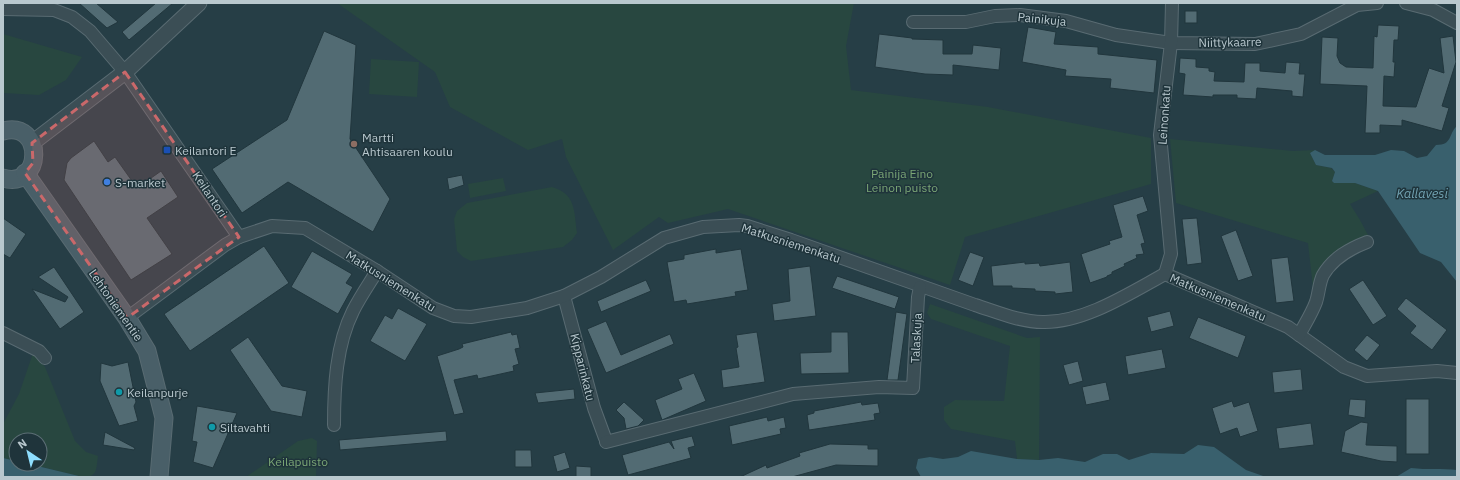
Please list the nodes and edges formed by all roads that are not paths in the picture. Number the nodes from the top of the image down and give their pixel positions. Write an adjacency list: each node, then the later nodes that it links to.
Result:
1 (199, 3): 9 (street)
2 (1172, 3): 8 (street, Leinonkatu)
3 (1377, 3): 8 (street, Niittykaarre)
4 (1406, 3): 7 (street)
5 (3, 9): 9 (street, Keilantori)
6 (913, 22): 8 (street, Painikuja)
7 (1457, 23)
8 (1171, 43): 17 (street, Leinonkatu)
9 (126, 72): 11 (street); 14 (street, Keilantori)
10 (3, 131): 11 (main road)
11 (32, 143): 12 (main road)
12 (25, 174): 13 (main road); 20 (main road, Lehtoniementie)
13 (3, 178)
14 (239, 237): 16 (street, Matkusniemenkatu); 20 (street, Matkusniemenkatu)
15 (1367, 242): 22 (street)
16 (377, 271): 19 (street, Matkusniemenkatu); 25 (street)
17 (1165, 274): 18 (street, Matkusniemenkatu); 22 (street, Matkusniemenkatu)
18 (920, 287): 19 (street, Matkusniemenkatu); 26 (street, Talaskuja)
19 (564, 296): 26 (street, Kipparinkatu)
20 (127, 318): 27 (main road, Lehtoniementie)
21 (3, 333): 23 (street)
22 (1299, 335): 24 (street, Matkusniemenkatu)
23 (45, 358)
24 (1457, 373)
25 (334, 425)
26 (606, 440)
27 (159, 477)

